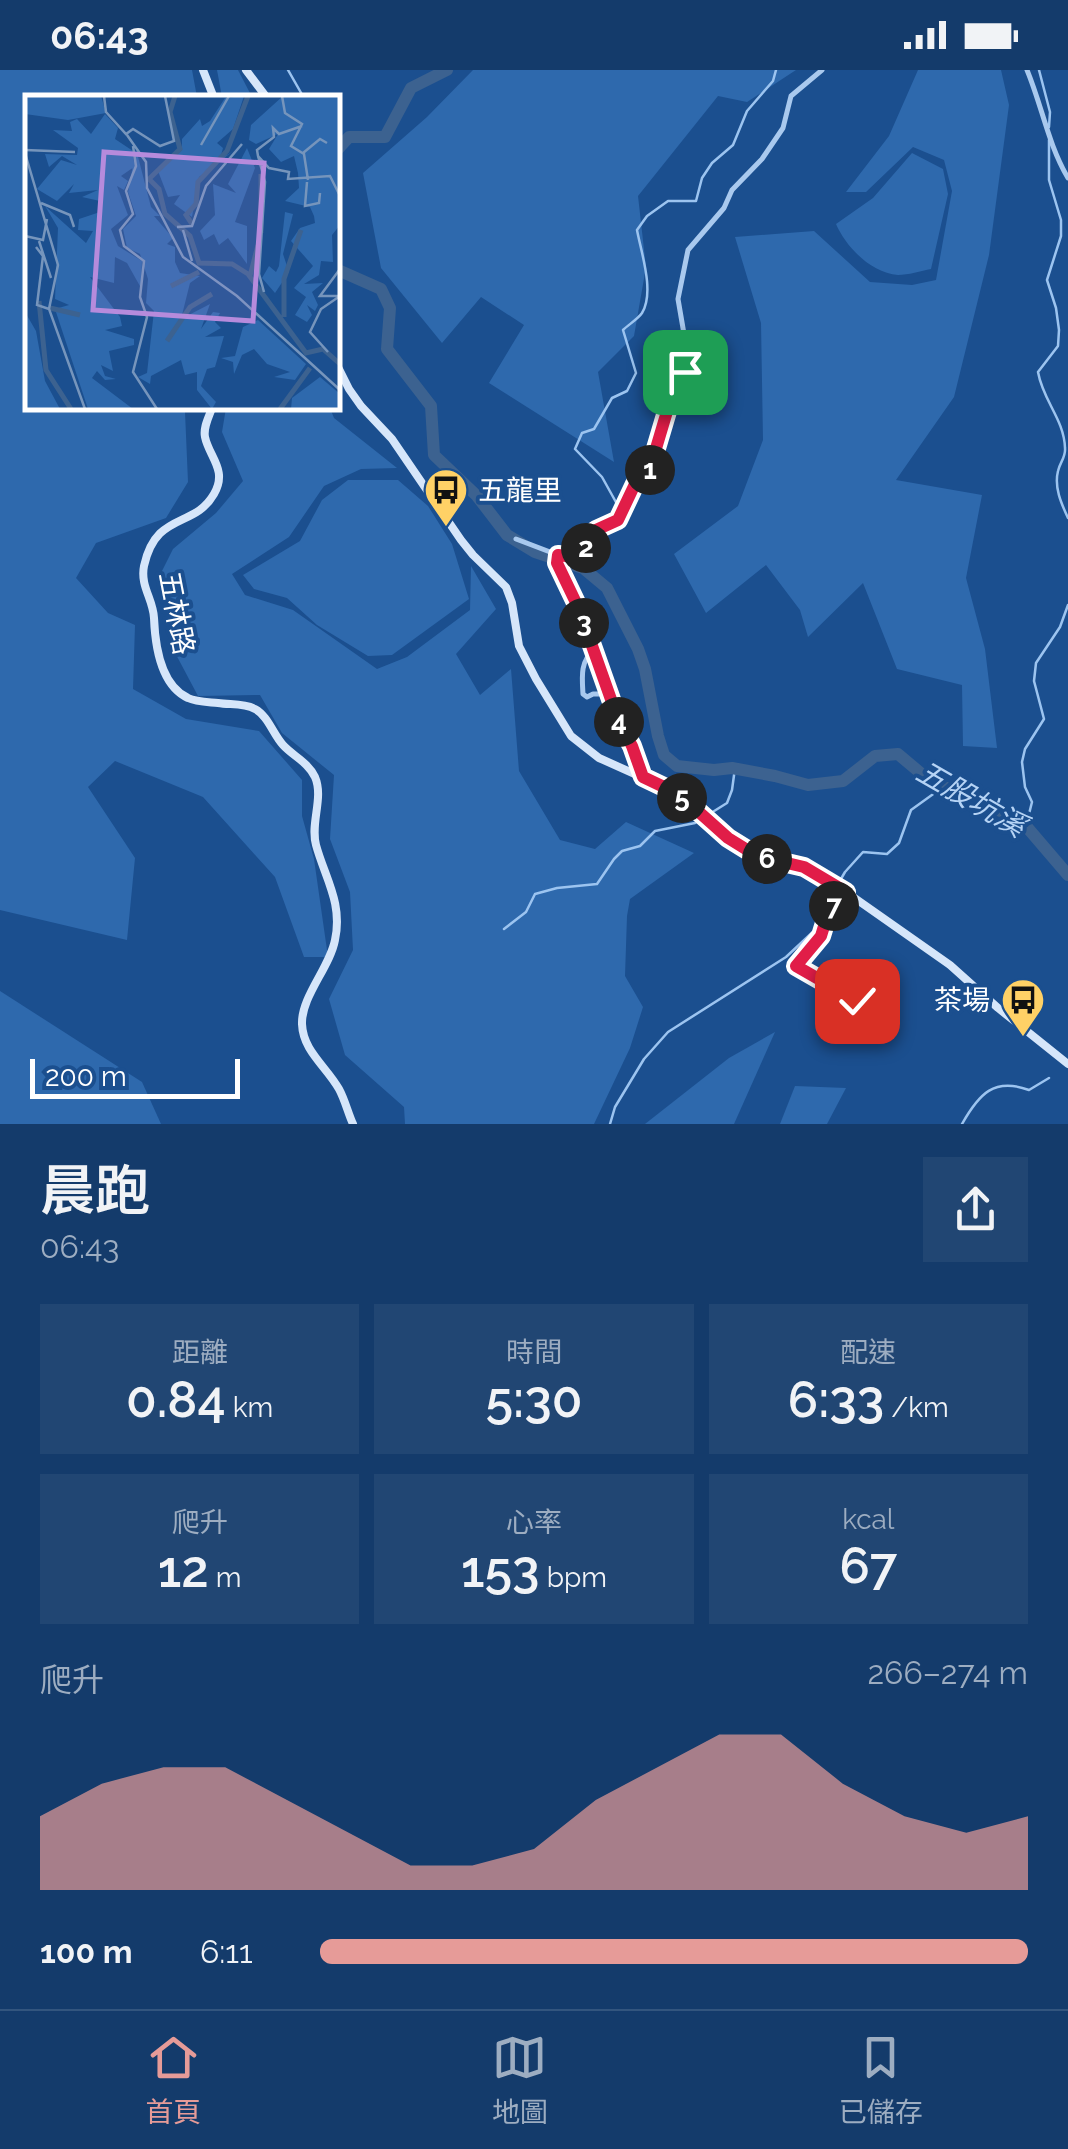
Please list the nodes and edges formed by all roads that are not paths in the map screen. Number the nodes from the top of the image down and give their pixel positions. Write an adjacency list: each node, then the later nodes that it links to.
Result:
1 (203, 70): 5 (main road)
2 (246, 70): 6 (main road)
3 (822, 70): 12 (street)
4 (1027, 70): 7 (street)
5 (213, 95)
6 (265, 95)
7 (1068, 178)
8 (340, 371): 16 (main road)
9 (211, 410): 20 (main road, 五林路)
10 (595, 523): 12 (street)
11 (516, 539): 13 (street)
12 (574, 557): 13 (street)
13 (558, 559): 14 (street)
14 (594, 651): 15 (street); 15 (street)
15 (610, 694): 16 (street)
16 (643, 777): 17 (main road)
17 (840, 888): 18 (street); 19 (main road)
18 (857, 1001)
19 (1068, 1064)
20 (353, 1124)

